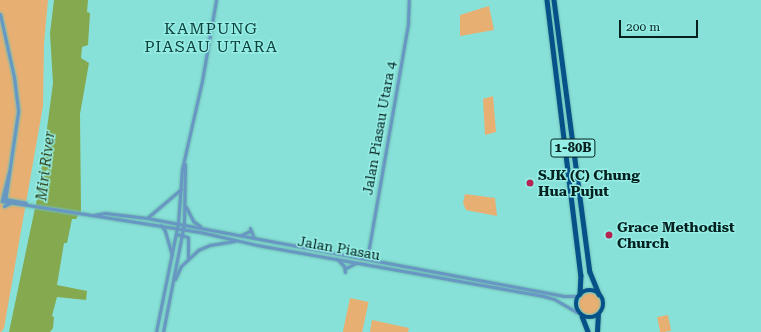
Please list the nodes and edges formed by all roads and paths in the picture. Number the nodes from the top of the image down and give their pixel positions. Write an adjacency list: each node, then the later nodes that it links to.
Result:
1 (216, 0): 6 (street)
2 (409, 0): 29 (street, Jalan Piasau Utara 4)
3 (547, 0): 46 (highway)
4 (554, 0): 45 (highway, 1-80B)
5 (0, 14): 7 (street)
6 (185, 162): 8 (street); 12 (street)
7 (9, 172): 9 (street); 10 (street)
8 (181, 190): 15 (street); 16 (street)
9 (6, 191): 10 (street); 11 (street)
10 (4, 200): 11 (street)
11 (12, 201): 13 (street); 14 (street)
12 (184, 203): 17 (street); 19 (street)
13 (4, 206)
14 (90, 215): 15 (street); 18 (street, Jalan Piasau)
15 (148, 218): 16 (street)
16 (178, 223): 17 (street); 20 (street)
17 (184, 224): 19 (street); 21 (street)
18 (161, 225): 20 (street, Jalan Piasau); 31 (street)
19 (202, 227): 24 (street)
20 (177, 228): 21 (street, Jalan Piasau); 22 (street)
21 (183, 229): 23 (street); 26 (street, Jalan Piasau)
22 (176, 234): 23 (street); 31 (street)
23 (182, 235): 33 (street); 44 (street)
24 (240, 235): 25 (street, Jalan Piasau); 25 (street)
25 (254, 238): 27 (street, Jalan Piasau)
26 (237, 240): 28 (street, Jalan Piasau); 33 (street)
27 (276, 242): 28 (street); 30 (street, Jalan Piasau)
28 (257, 246): 34 (street, Jalan Piasau)
29 (368, 250): 32 (street); 35 (street, Jalan Piasau Utara 4); 36 (street)
30 (344, 255): 32 (street, Jalan Piasau); 37 (street)
31 (172, 257): 49 (street)
32 (357, 257): 35 (street, Jalan Piasau)
33 (188, 259): 44 (street)
34 (337, 259): 37 (street, Jalan Piasau); 41 (street)
35 (367, 259): 36 (street, Jalan Piasau); 39 (street)
36 (373, 260): 42 (street, Jalan Piasau)
37 (348, 261): 38 (street, Jalan Piasau)
38 (358, 263): 39 (street, Jalan Piasau); 40 (street)
39 (370, 265): 43 (street, Jalan Piasau)
40 (346, 268)
41 (345, 272)
42 (444, 274): 43 (street); 46 (street, Jalan Piasau)
43 (444, 278): 47 (street, Jalan Piasau)
44 (173, 285): 50 (street)
45 (599, 294): 46 (highway); 48 (highway)
46 (579, 295): 47 (highway)
47 (580, 314): 48 (highway); 51 (highway)
48 (598, 315): 52 (highway)
49 (156, 332)
50 (163, 332)
51 (588, 332)
52 (597, 332)

